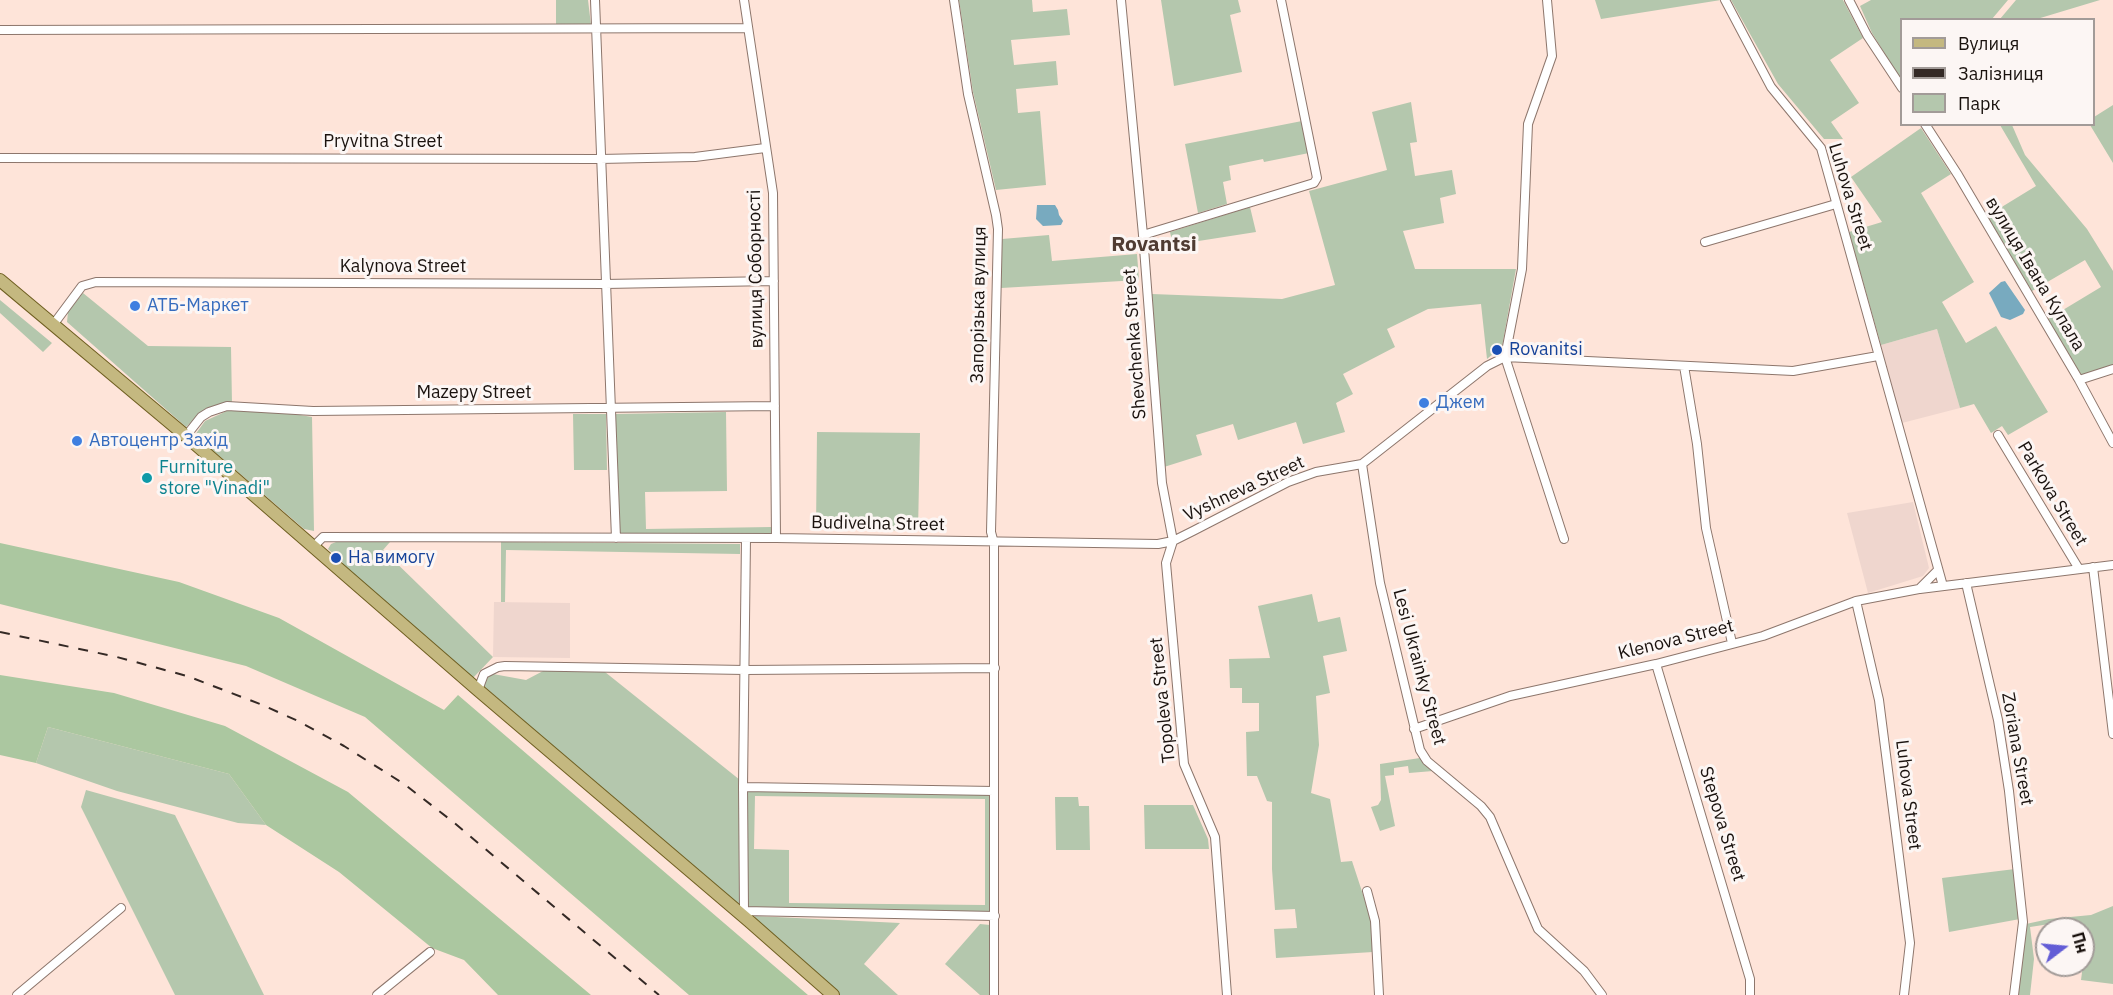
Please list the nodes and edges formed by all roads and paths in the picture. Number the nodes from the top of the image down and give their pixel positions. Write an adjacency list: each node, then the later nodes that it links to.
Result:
1 (595, 0): 10 (street)
2 (744, 0): 9 (street, вулиця Соборності)
3 (954, 0): 40 (street, Запорізька вулиця)
4 (1120, 0): 18 (street, Shevchenka Street)
5 (1281, 0): 18 (street)
6 (1547, 0): 25 (street)
7 (1725, 0): 17 (street, Luhova Street)
8 (1849, 0): 12 (street)
9 (748, 28): 10 (street); 14 (street, вулиця Соборності)
10 (597, 29): 11 (street); 16 (street)
11 (0, 30)
12 (1900, 85)
13 (1926, 126): 28 (street, вулиця Івана Купала)
14 (765, 148): 16 (street, Pryvitna Street); 21 (street, вулиця Соборності)
15 (0, 158): 16 (street, Pryvitna Street)
16 (600, 159): 22 (street)
17 (1836, 204): 19 (street); 24 (street, Luhova Street)
18 (1143, 235): 39 (street, Shevchenka Street)
19 (1705, 242)
20 (0, 280): 23 (main road)
21 (774, 281): 22 (street, Kalynova Street); 29 (street, вулиця Соборності)
22 (605, 284): 23 (street, Kalynova Street); 30 (street)
23 (53, 325): 32 (main road)
24 (1878, 356): 26 (street); 45 (street, Luhova Street)
25 (1505, 357): 26 (street); 34 (street, Vyshneva Street); 38 (street)
26 (1684, 366): 50 (street)
27 (2113, 369): 28 (street)
28 (2079, 380): 33 (street, вулиця Івана Купала)
29 (775, 405): 30 (street, Mazepy Street); 37 (street, вулиця Соборності)
30 (610, 409): 32 (street, Mazepy Street); 35 (street)
31 (1998, 435): 44 (street, Parkova Street)
32 (186, 436): 41 (main road)
33 (2113, 443)
34 (1362, 464): 39 (street, Vyshneva Street); 55 (street, Lesi Ukrainky Street)
35 (616, 538): 36 (street, Budivelna Street); 41 (street, Budivelna Street)
36 (747, 538): 37 (street, Budivelna Street); 53 (street)
37 (776, 538): 40 (street, Budivelna Street)
38 (1564, 538)
39 (1173, 540): 40 (street, Vyshneva Street); 68 (street, Topoleva Street)
40 (994, 543): 52 (street)
41 (313, 547): 54 (main road)
42 (2113, 565): 43 (street, Klenova Street)
43 (2093, 567): 44 (street, Klenova Street); 56 (street)
44 (2079, 569): 46 (street, Klenova Street)
45 (1938, 570): 47 (street, Luhova Street); 48 (street)
46 (1966, 583): 47 (street, Klenova Street); 73 (street, Zoriana Street)
47 (1943, 586): 48 (street, Klenova Street)
48 (1919, 589): 49 (street, Klenova Street)
49 (1856, 601): 50 (street, Klenova Street); 72 (street, Luhova Street)
50 (1732, 643): 51 (street, Klenova Street)
51 (1656, 664): 55 (street, Klenova Street); 71 (street, Stepova Street)
52 (994, 668): 53 (street); 58 (street)
53 (745, 670): 54 (street); 57 (street)
54 (477, 690): 61 (main road)
55 (1414, 729): 70 (street, Lesi Ukrainky Street)
56 (2113, 734)
57 (743, 787): 58 (street); 61 (street)
58 (994, 791): 62 (street)
59 (1367, 891): 69 (street)
60 (121, 908): 64 (street)
61 (747, 916): 62 (street); 66 (main road)
62 (995, 916): 67 (street)
63 (430, 952): 65 (street)
64 (18, 995)
65 (377, 995)
66 (833, 995)
67 (994, 995)
68 (1227, 995)
69 (1379, 995)
70 (1602, 995)
71 (1750, 995)
72 (1904, 995)
73 (2014, 995)

